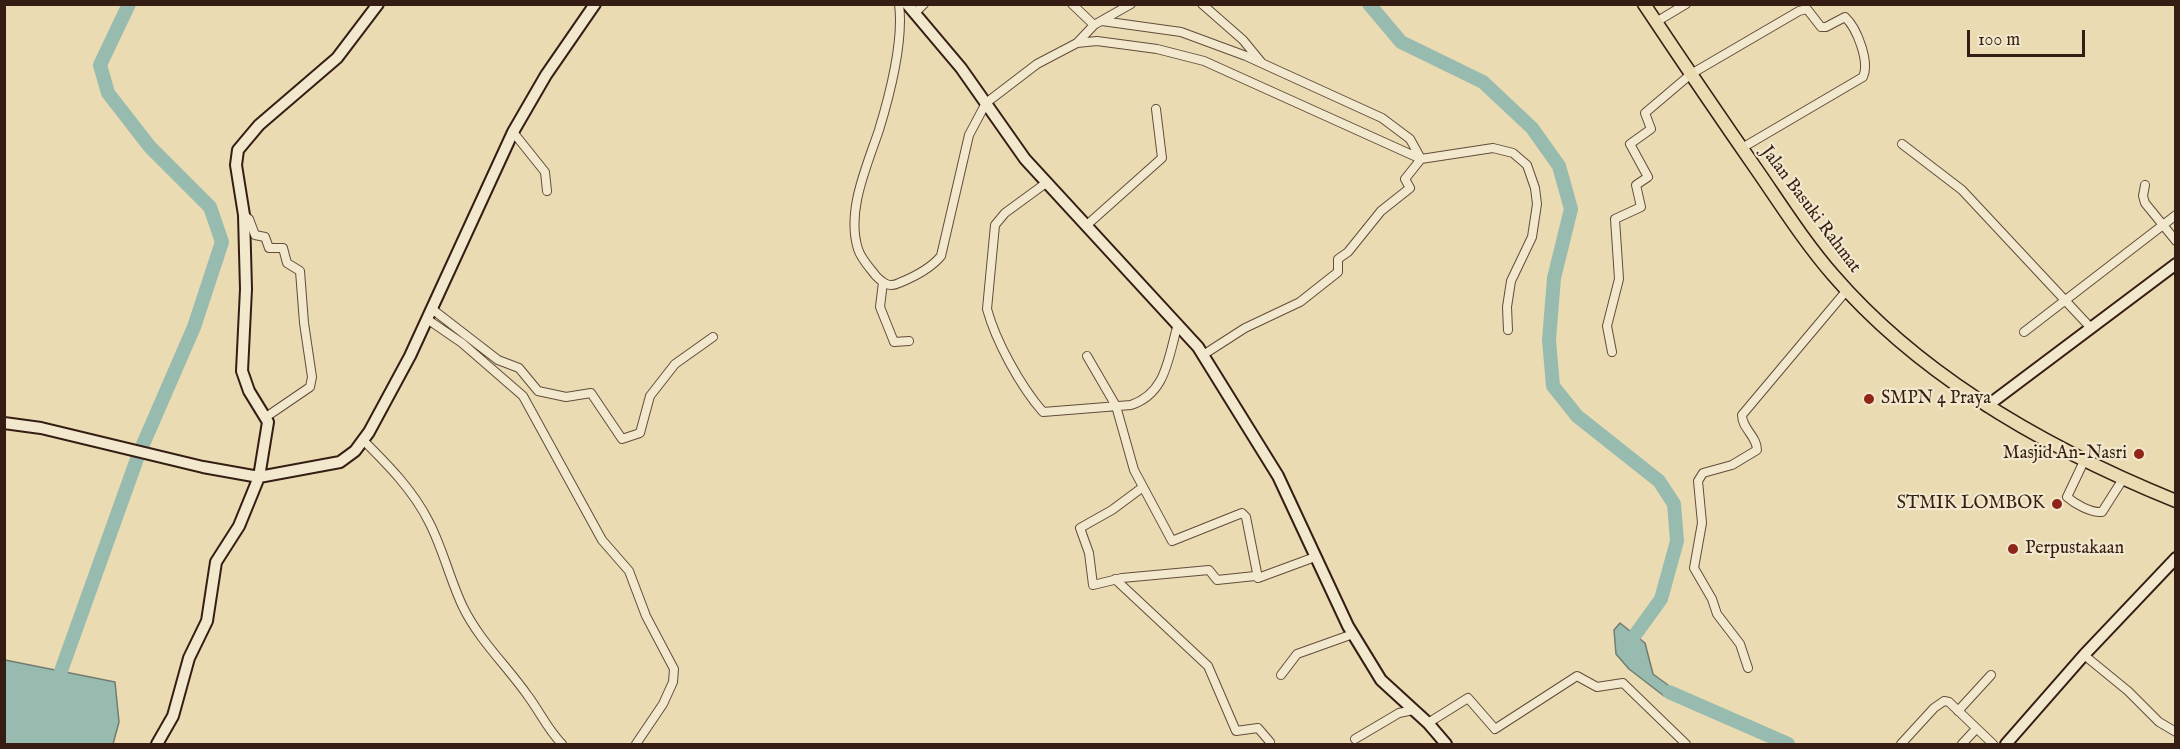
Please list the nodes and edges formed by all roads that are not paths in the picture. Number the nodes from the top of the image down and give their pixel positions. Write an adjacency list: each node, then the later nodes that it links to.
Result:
1 (378, 4): 27 (street)
2 (595, 4): 20 (street)
3 (899, 4): 33 (street)
4 (907, 4): 11 (street)
5 (924, 4): 11 (street)
6 (1072, 4): 14 (street)
7 (1131, 4): 12 (street)
8 (1202, 4): 16 (street)
9 (1644, 4): 13 (main road, Jalan Basuki Rahmat)
10 (1686, 4): 13 (street)
11 (915, 14): 18 (street)
12 (1102, 21): 14 (street); 16 (street)
13 (1656, 22): 17 (main road, Jalan Basuki Rahmat)
14 (1094, 25): 15 (street)
15 (1077, 43): 18 (street); 23 (street)
16 (1261, 63): 23 (street)
17 (1691, 74): 22 (main road, Jalan Basuki Rahmat); 22 (street); 44 (street)
18 (986, 104): 24 (street); 33 (street)
19 (1156, 109): 29 (street)
20 (513, 132): 26 (street); 36 (street)
21 (1902, 144): 35 (street)
22 (1742, 148): 34 (main road, Jalan Basuki Rahmat)
23 (1421, 159): 40 (street); 45 (street)
24 (1046, 183): 29 (street); 47 (street)
25 (2145, 185): 30 (street)
26 (547, 192)
27 (244, 215): 49 (street); 49 (street)
28 (2175, 215): 30 (street)
29 (1088, 224): 38 (street)
30 (2163, 225): 31 (street); 35 (street)
31 (2175, 241)
32 (2175, 264): 39 (street)
33 (883, 282): 43 (street)
34 (1847, 290): 48 (main road, Jalan Basuki Rahmat); 63 (street)
35 (2064, 300): 39 (street); 41 (street)
36 (432, 309): 37 (street); 42 (street)
37 (427, 320): 51 (street); 75 (street)
38 (1178, 324): 45 (street); 47 (street)
39 (2090, 327): 48 (street)
40 (1508, 330)
41 (2024, 332)
42 (713, 337)
43 (909, 340)
44 (1612, 352)
45 (1203, 355): 57 (street)
46 (1087, 356): 47 (street)
47 (1116, 406): 55 (street)
48 (1987, 406): 52 (main road, Jalan Basuki Rahmat)
49 (266, 417): 53 (street)
50 (4, 423): 53 (street)
51 (363, 440): 53 (street); 74 (street)
52 (2085, 459): 54 (main road, Jalan Basuki Rahmat); 54 (street)
53 (259, 477): 73 (street)
54 (2123, 479): 56 (main road, Jalan Basuki Rahmat)
55 (1143, 487): 59 (street); 60 (street)
56 (2175, 501)
57 (1315, 557): 59 (street); 61 (street)
58 (2175, 558): 62 (street)
59 (1256, 576): 60 (street)
60 (1115, 579): 72 (street)
61 (1353, 634): 64 (street); 66 (street)
62 (2084, 655): 70 (street); 81 (street)
63 (1748, 668)
64 (1281, 675)
65 (1991, 675): 67 (street)
66 (1413, 710): 68 (street); 71 (street)
67 (1958, 711): 69 (street); 78 (street)
68 (1428, 723): 76 (street); 77 (street)
69 (1976, 729): 79 (street); 80 (street)
70 (2175, 732)
71 (1355, 739)
72 (1270, 742)
73 (157, 744)
74 (562, 744)
75 (636, 744)
76 (1446, 744)
77 (1686, 744)
78 (1901, 744)
79 (1962, 744)
80 (1993, 744)
81 (2006, 744)

